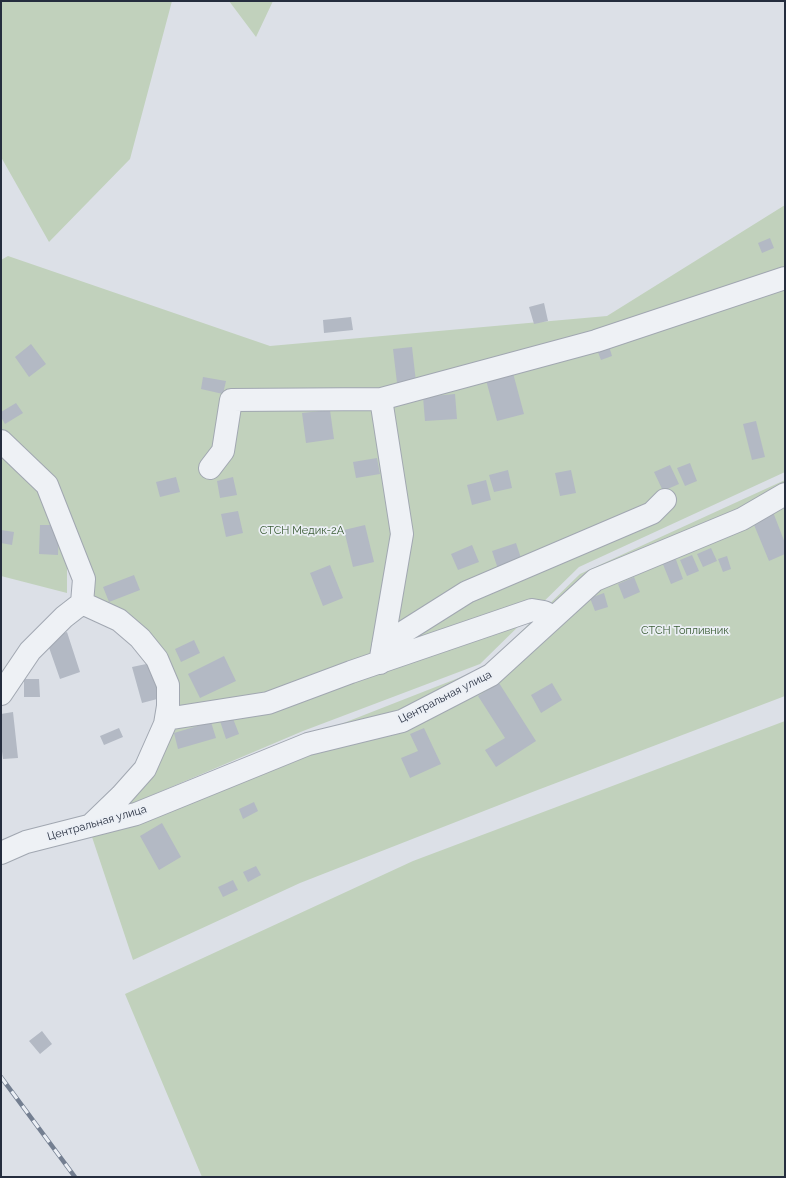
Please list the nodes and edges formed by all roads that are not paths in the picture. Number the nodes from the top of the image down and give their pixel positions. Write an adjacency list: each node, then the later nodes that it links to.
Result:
1 (785, 278): 2 (street)
2 (381, 399): 4 (street); 9 (street)
3 (1, 441): 7 (street)
4 (210, 468)
5 (785, 494): 8 (street, Центральная улица)
6 (665, 500): 9 (street)
7 (82, 603): 10 (street); 11 (street)
8 (554, 617): 9 (street); 12 (street, Центральная улица)
9 (381, 654): 11 (street)
10 (1, 694)
11 (166, 718): 12 (street)
12 (91, 825): 13 (street, Центральная улица)
13 (1, 853)

